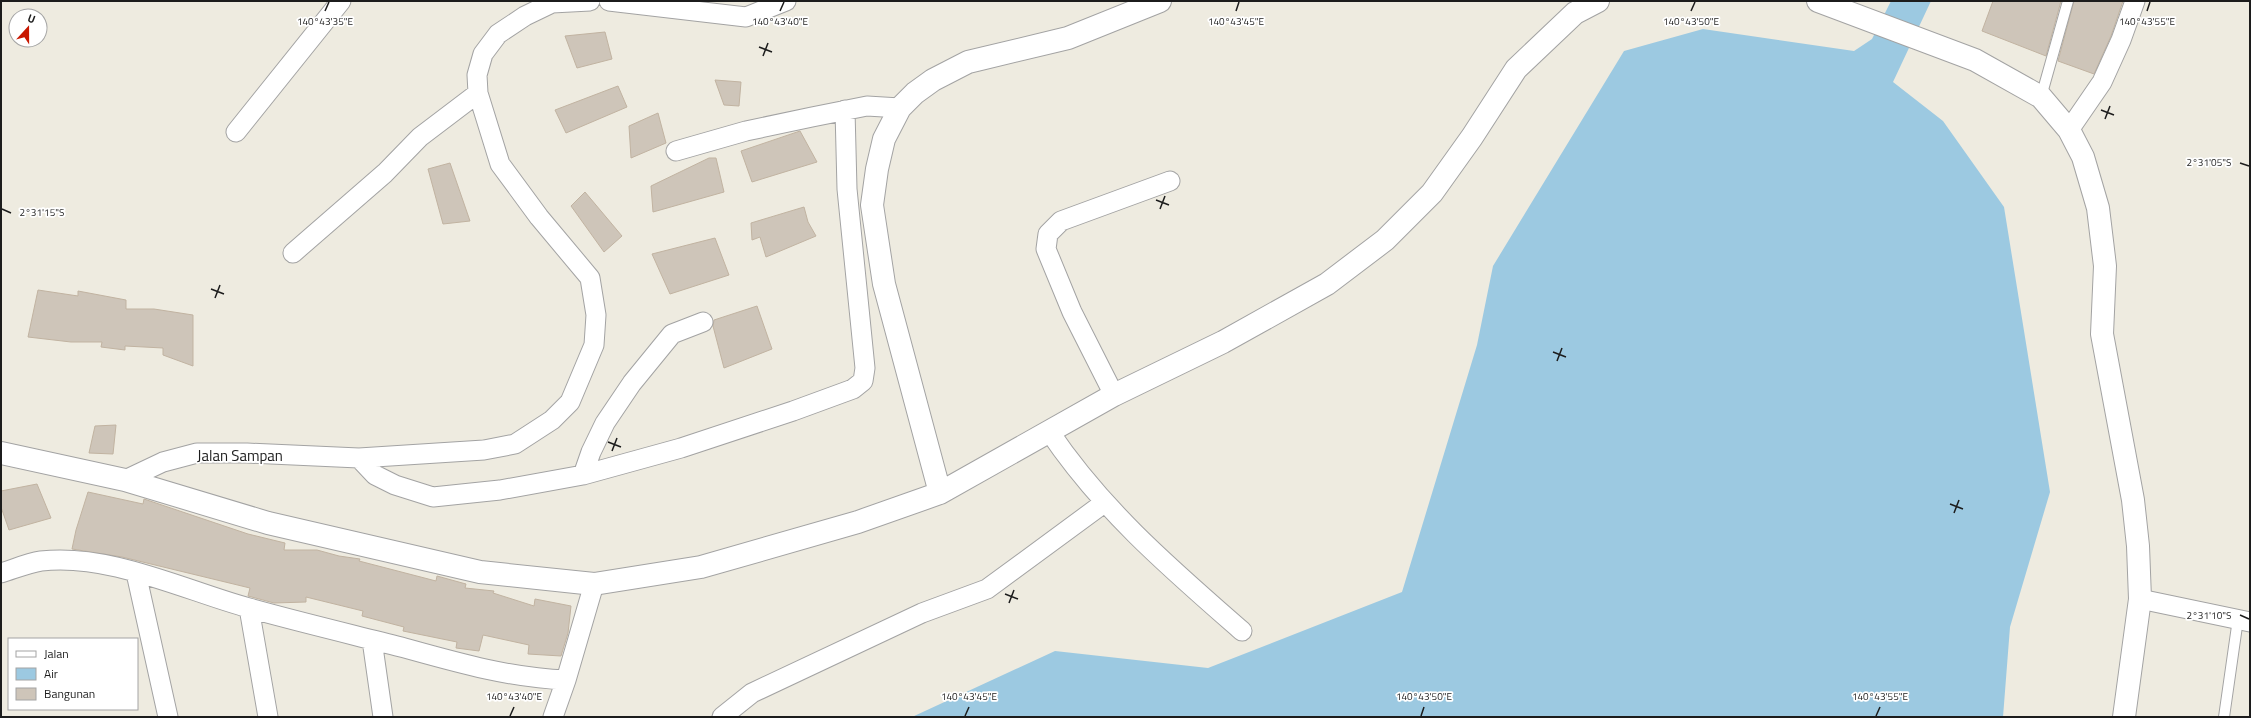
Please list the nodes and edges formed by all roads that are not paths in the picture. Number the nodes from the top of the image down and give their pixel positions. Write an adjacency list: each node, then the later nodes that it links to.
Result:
1 (341, 1): 15 (street)
2 (590, 1): 10 (street, Jalan Sampan)
3 (609, 1): 4 (street)
4 (786, 1)
5 (1160, 1): 12 (street)
6 (1598, 1): 20 (street)
7 (1818, 1): 11 (street)
8 (2068, 1): 11 (lane)
9 (2135, 1): 14 (street)
10 (478, 93): 18 (street); 23 (street, Jalan Sampan)
11 (2041, 97): 14 (street)
12 (900, 108): 13 (street); 26 (street)
13 (845, 110): 16 (street); 24 (street)
14 (2069, 130): 31 (street)
15 (236, 132)
16 (676, 151)
17 (1170, 181): 20 (street)
18 (293, 253)
19 (703, 322): 24 (street)
20 (1114, 395): 21 (street)
21 (1049, 431): 26 (street); 27 (street)
22 (1, 453): 25 (street)
23 (359, 458): 24 (street); 25 (street, Jalan Sampan)
24 (583, 475)
25 (125, 480): 30 (street)
26 (940, 493): 30 (street)
27 (1104, 503): 34 (street); 41 (street)
28 (1, 573): 29 (street)
29 (136, 573): 32 (street); 37 (street)
30 (594, 584): 36 (street)
31 (2140, 599): 33 (street); 42 (street)
32 (249, 608): 35 (street); 38 (street)
33 (2244, 620): 43 (lane)
34 (1242, 631)
35 (372, 640): 36 (street); 39 (street)
36 (566, 680): 40 (street)
37 (168, 717)
38 (268, 717)
39 (383, 717)
40 (552, 717)
41 (722, 717)
42 (2124, 717)
43 (2224, 717)

